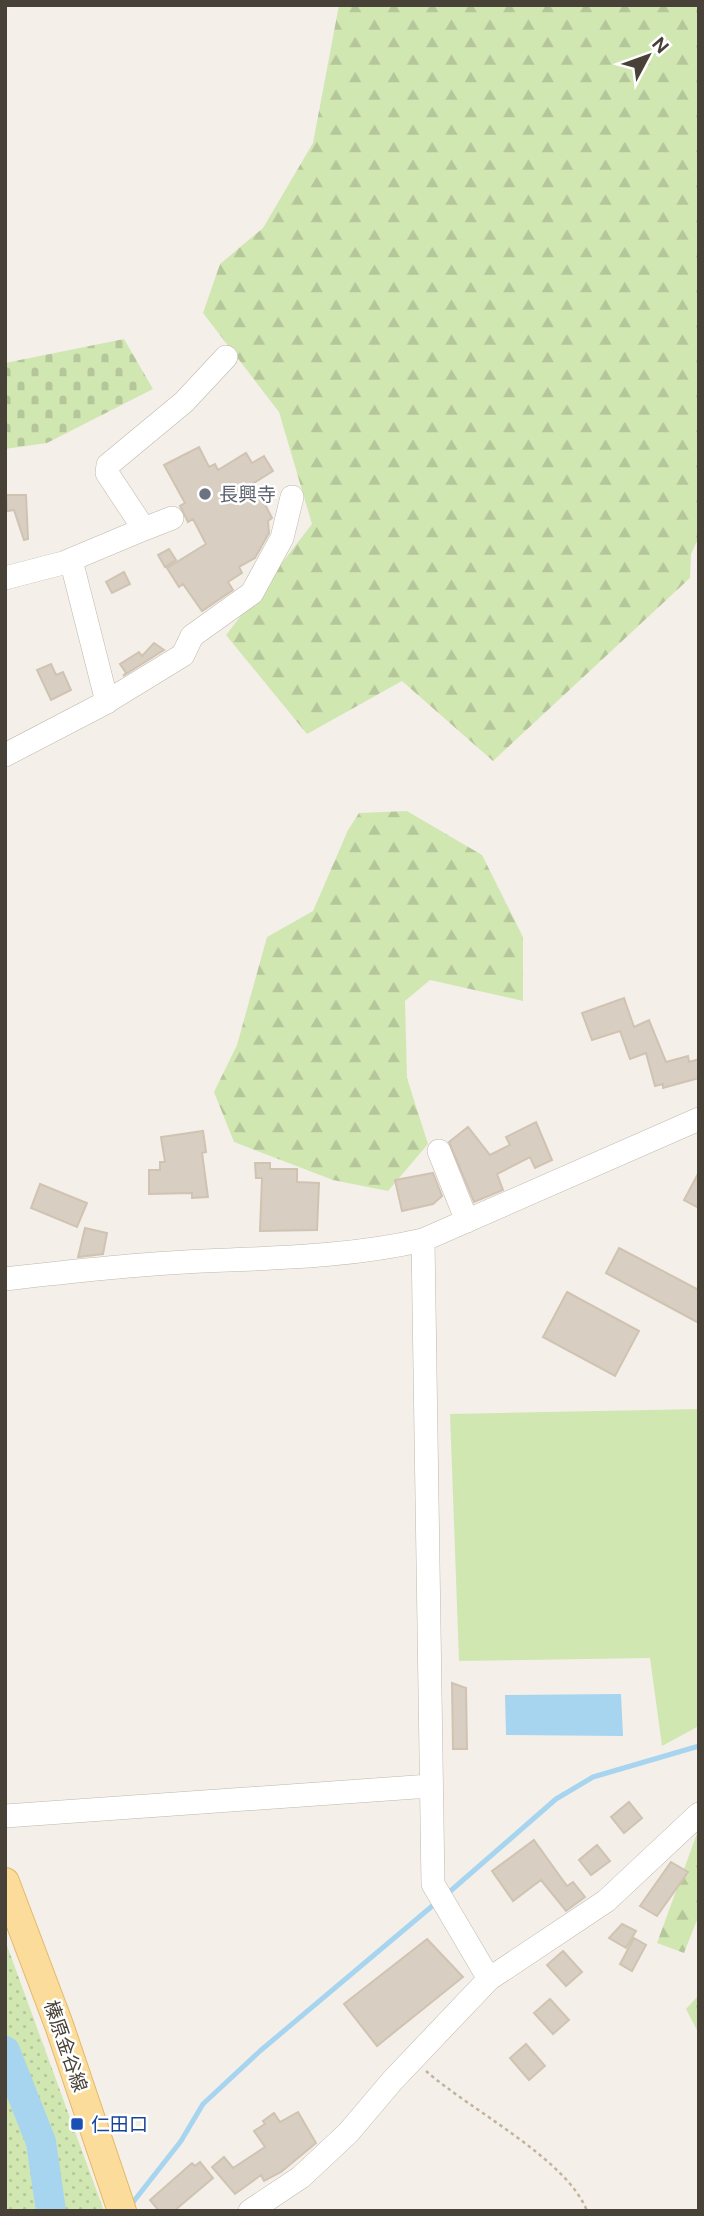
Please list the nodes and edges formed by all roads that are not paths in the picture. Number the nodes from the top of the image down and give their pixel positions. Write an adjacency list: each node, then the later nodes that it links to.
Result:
1 (226, 357): 4 (street)
2 (292, 497): 7 (street)
3 (172, 518): 4 (street)
4 (144, 529): 5 (street)
5 (71, 560): 6 (street); 7 (street)
6 (5, 578)
7 (107, 702): 8 (street)
8 (5, 755)
9 (699, 1119): 11 (street)
10 (439, 1151): 11 (street)
11 (467, 1221): 12 (street)
12 (423, 1240): 13 (street); 14 (street)
13 (5, 1279)
14 (430, 1786): 16 (street); 18 (street)
15 (699, 1814): 18 (street)
16 (5, 1816)
17 (5, 1882): 19 (main road, 榛原金谷線)
18 (489, 1979): 20 (street)
19 (121, 2207)
20 (250, 2211)

